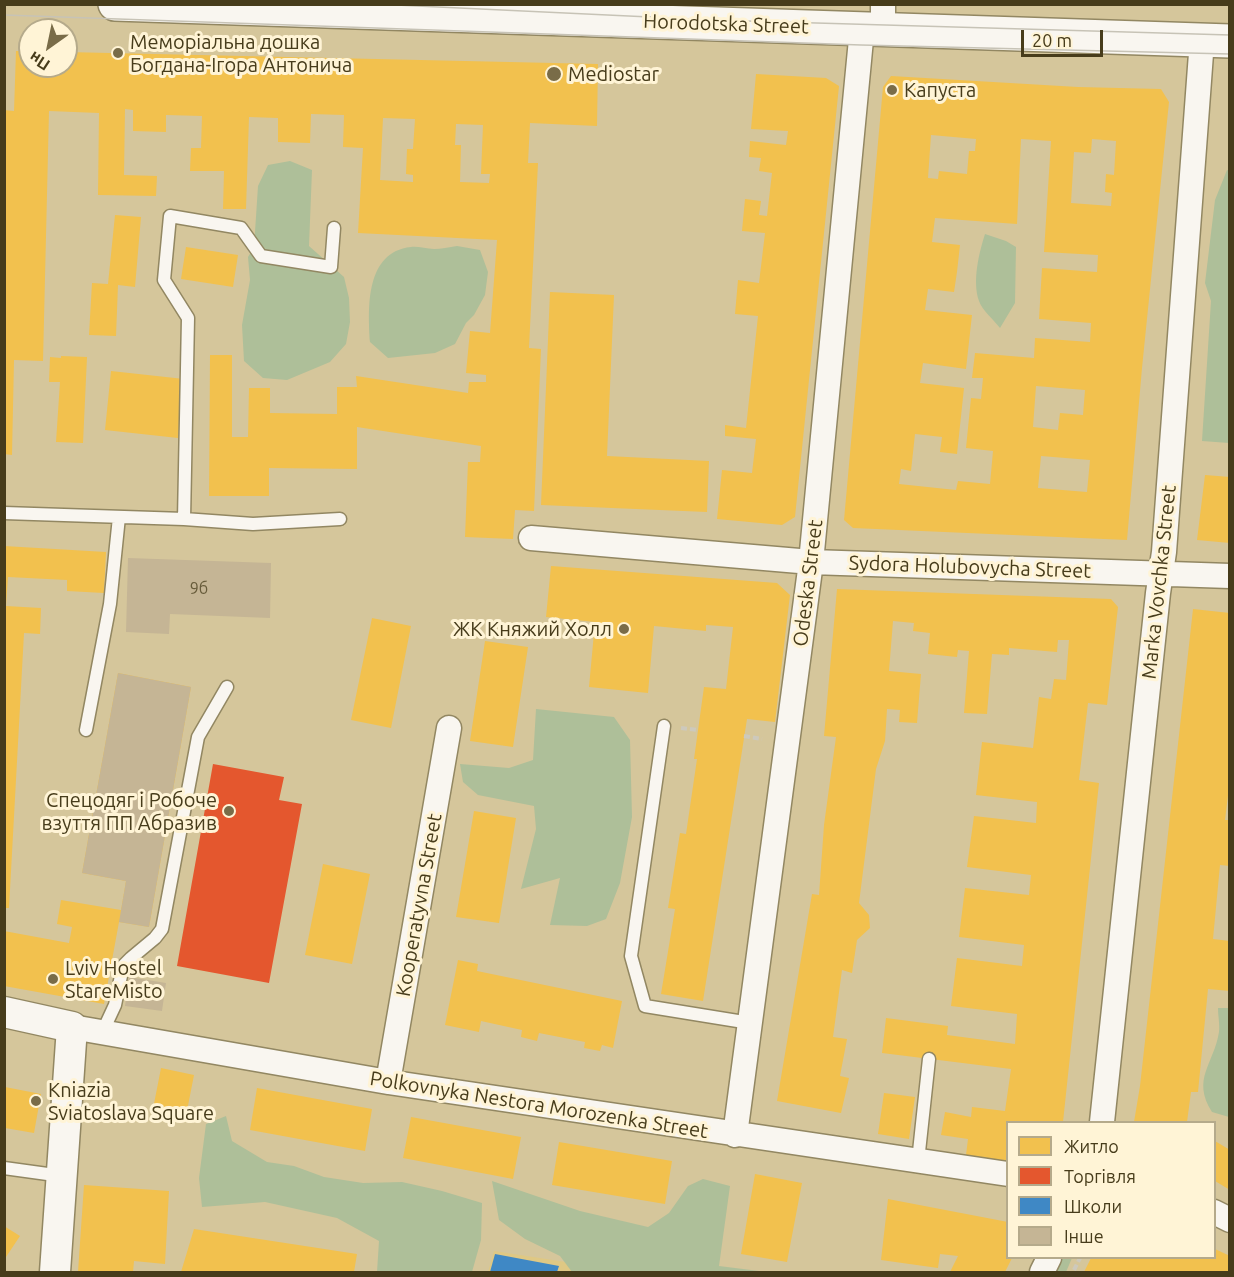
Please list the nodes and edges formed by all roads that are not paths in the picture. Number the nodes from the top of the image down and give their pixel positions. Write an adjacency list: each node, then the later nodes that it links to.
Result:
1 (115, 4): 2 (main road, Horodotska Street)
2 (282, 8): 3 (main road, Horodotska Street)
3 (876, 21): 4 (main road, Horodotska Street); 11 (street, Odeska Street)
4 (1216, 40): 12 (street, Marka Vovchka Street)
5 (334, 228): 8 (lane)
6 (4, 513): 7 (lane)
7 (118, 517): 8 (lane); 17 (lane)
8 (184, 519): 9 (lane)
9 (340, 519)
10 (531, 538): 11 (street, Sydora Holubovycha Street)
11 (812, 562): 12 (street, Sydora Holubovycha Street); 19 (street, Odeska Street)
12 (1161, 573): 13 (street, Sydora Holubovycha Street); 24 (street, Marka Vovchka Street)
13 (1230, 576)
14 (227, 687): 21 (lane)
15 (664, 726): 19 (lane)
16 (449, 728): 23 (street, Kooperatyvna Street)
17 (86, 729)
18 (4, 1012): 20 (street)
19 (750, 1023): 25 (street, Odeska Street)
20 (72, 1027): 21 (street, Polkovnyka Nestora Morozenka Street); 29 (street)
21 (102, 1032): 23 (street, Polkovnyka Nestora Morozenka Street)
22 (929, 1059): 26 (lane)
23 (388, 1082): 25 (street, Polkovnyka Nestora Morozenka Street)
24 (1102, 1121)
25 (735, 1134): 26 (street, Polkovnyka Nestora Morozenka Street)
26 (918, 1161): 28 (street, Polkovnyka Nestora Morozenka Street)
27 (4, 1168): 29 (lane)
28 (1006, 1174)
29 (62, 1176): 32 (street)
30 (1216, 1213): 31 (street)
31 (1230, 1220)
32 (55, 1272)

